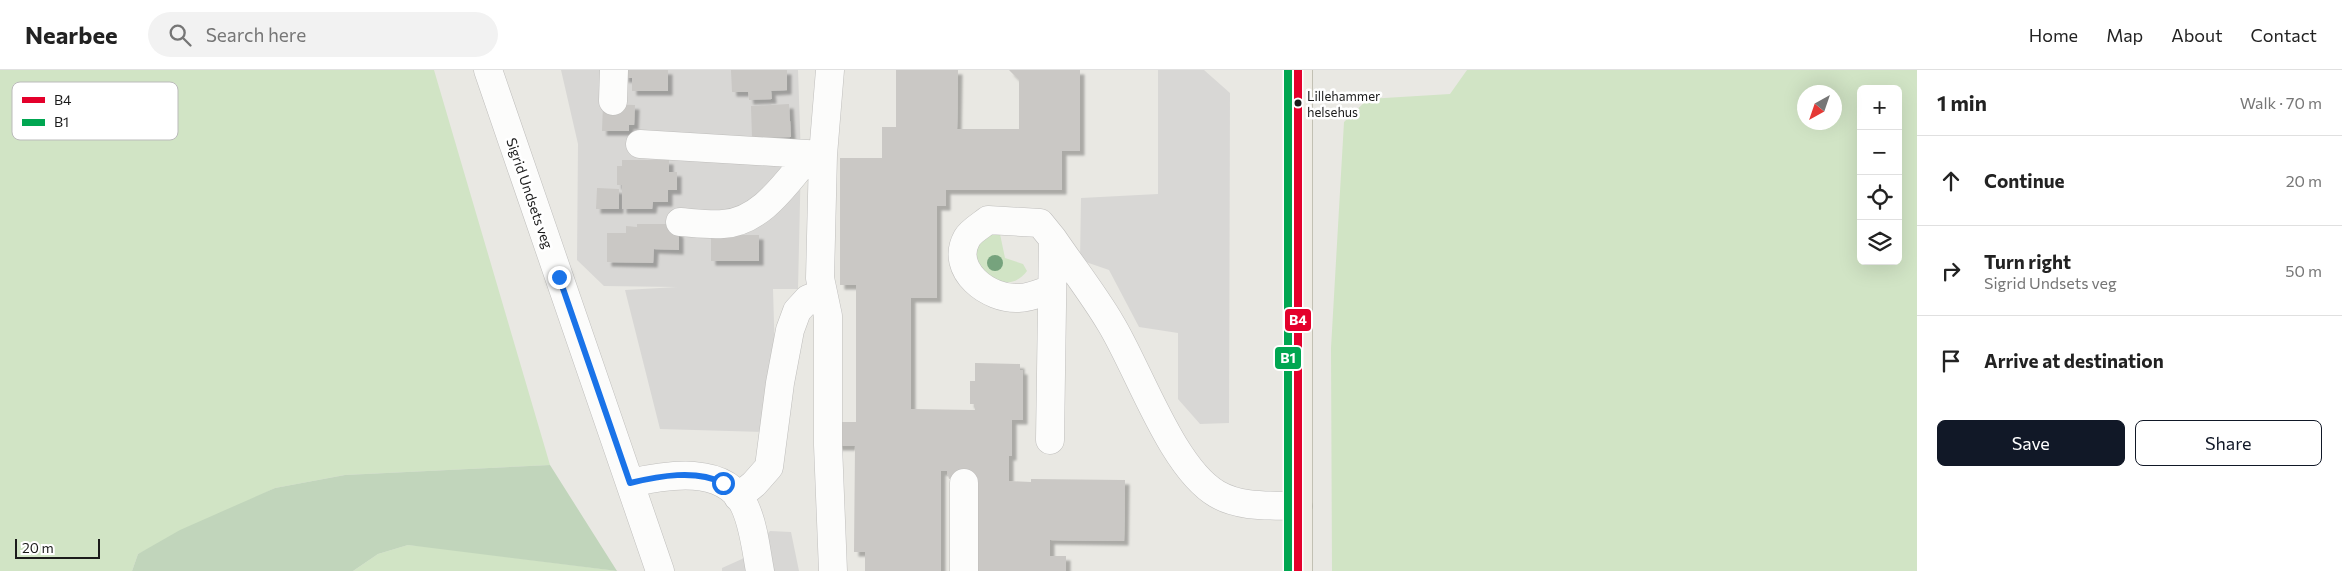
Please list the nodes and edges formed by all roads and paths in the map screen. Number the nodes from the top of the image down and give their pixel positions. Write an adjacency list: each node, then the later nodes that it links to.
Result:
1 (488, 70): 13 (street, Sigrid Undsets veg)
2 (614, 70): 5 (street)
3 (830, 70): 7 (street)
4 (1298, 70): 16 (main road)
5 (613, 101)
6 (640, 144): 7 (street)
7 (817, 155): 8 (street); 11 (street)
8 (680, 222)
9 (1053, 239): 10 (street); 10 (street); 16 (street)
10 (1052, 289): 12 (street)
11 (823, 293): 15 (street); 19 (street)
12 (1050, 440)
13 (630, 483): 15 (street); 17 (street, Sigrid Undsets veg)
14 (964, 483): 20 (street)
15 (738, 496): 18 (street)
16 (1298, 506): 21 (main road)
17 (660, 571)
18 (760, 571)
19 (833, 571)
20 (964, 571)
21 (1298, 571)

